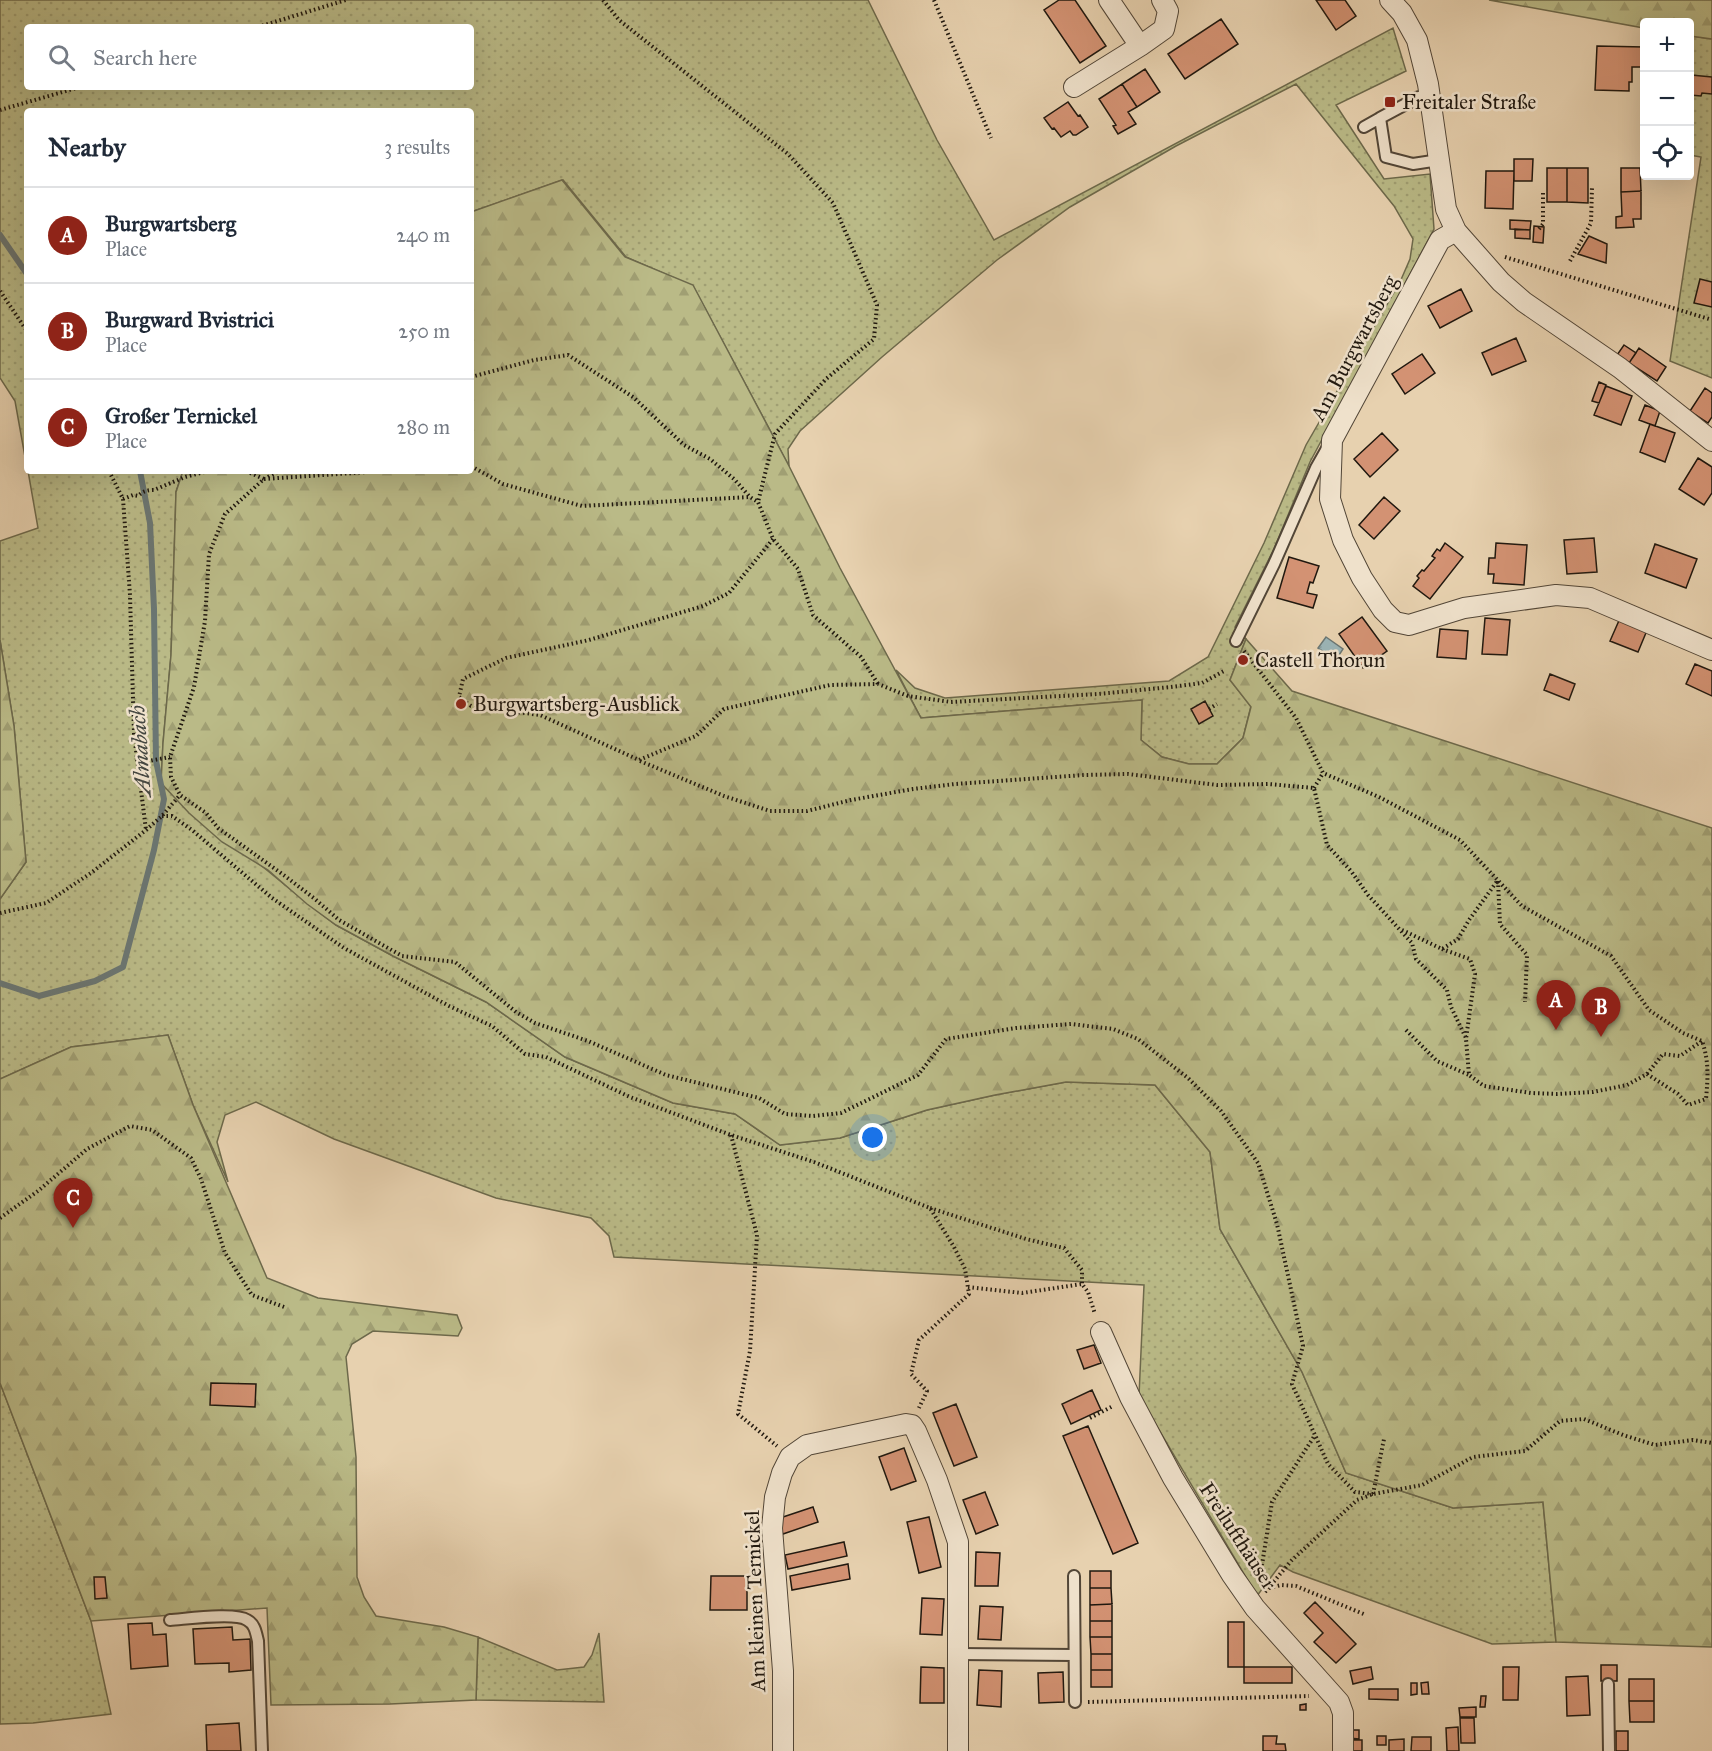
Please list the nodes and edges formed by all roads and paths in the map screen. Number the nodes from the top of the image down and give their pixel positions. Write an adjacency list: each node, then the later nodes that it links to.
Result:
1 (346, 0): 7 (path)
2 (603, 0): 39 (path)
3 (934, 0): 15 (path)
4 (1109, 0): 8 (street)
5 (1162, 0): 8 (street)
6 (1390, 0): 11 (street)
7 (268, 24)
8 (1140, 46): 9 (street)
9 (1074, 87)
10 (70, 90): 12 (path)
11 (1429, 95): 13 (lane); 16 (street)
12 (0, 110)
13 (1380, 118): 14 (lane); 16 (lane)
14 (1364, 127)
15 (991, 138)
16 (1439, 160): 20 (street)
17 (1592, 187): 22 (path)
18 (1543, 191): 19 (path)
19 (1539, 229)
20 (1456, 231): 21 (street); 27 (street, Am Burgwartsberg)
21 (1477, 255): 24 (path); 28 (street)
22 (1570, 261)
23 (0, 291): 25 (path)
24 (1709, 320)
25 (24, 327)
26 (474, 376): 37 (path)
27 (1332, 440): 41 (lane); 42 (street, Am Burgwartsberg)
28 (1712, 441)
29 (474, 468): 37 (path)
30 (110, 474): 38 (path)
31 (196, 474): 38 (path)
32 (253, 474): 36 (path)
33 (266, 474): 36 (path)
34 (273, 474): 36 (path)
35 (338, 474): 36 (path)
36 (264, 479): 47 (path)
37 (750, 497): 39 (path)
38 (123, 499): 49 (path)
39 (758, 502): 40 (path)
40 (773, 539): 44 (path); 48 (path)
41 (1236, 641): 50 (path)
42 (1712, 650)
43 (1224, 671): 44 (path)
44 (878, 684): 48 (path)
45 (1217, 704): 46 (path)
46 (1209, 709)
47 (170, 757): 49 (path); 52 (path)
48 (639, 760): 51 (path)
49 (138, 763): 54 (path)
50 (1323, 773): 51 (path); 55 (path)
51 (1314, 788): 57 (path)
52 (180, 795): 53 (path); 77 (path)
53 (162, 816): 54 (path); 67 (path)
54 (146, 830): 56 (path)
55 (1497, 880): 58 (path); 59 (path); 62 (path)
56 (0, 913)
57 (1401, 929): 58 (path); 61 (path)
58 (1442, 949): 61 (path)
59 (1525, 1002)
60 (1406, 1030): 64 (path)
61 (1466, 1039): 64 (path)
62 (1702, 1041): 63 (path); 65 (path)
63 (1647, 1074): 64 (path); 65 (path)
64 (1469, 1075)
65 (1706, 1099): 66 (path)
66 (1712, 1099)
67 (731, 1135): 68 (path); 80 (path)
68 (930, 1208): 70 (path); 71 (path)
69 (0, 1218): 72 (path)
70 (1082, 1284): 71 (path); 73 (path)
71 (968, 1287): 74 (path)
72 (284, 1307)
73 (1101, 1332): 89 (street, Freilufthäuser)
74 (927, 1391)
75 (1103, 1412): 76 (path)
76 (1090, 1418)
77 (1316, 1435): 81 (path); 83 (path)
78 (1384, 1439): 81 (path)
79 (1712, 1443): 81 (path)
80 (790, 1457): 86 (street); 92 (street, Am kleinen Ternickel)
81 (1373, 1494): 83 (path)
82 (1074, 1576): 87 (lane)
83 (1268, 1588): 84 (path)
84 (1366, 1615)
85 (170, 1620): 91 (lane)
86 (958, 1654): 87 (lane); 93 (street)
87 (1074, 1655): 90 (lane)
88 (1608, 1684): 95 (lane)
89 (1334, 1696): 90 (path); 94 (street, Freilufthäuser)
90 (1076, 1702)
91 (262, 1751)
92 (783, 1751)
93 (958, 1751)
94 (1343, 1751)
95 (1609, 1751)

